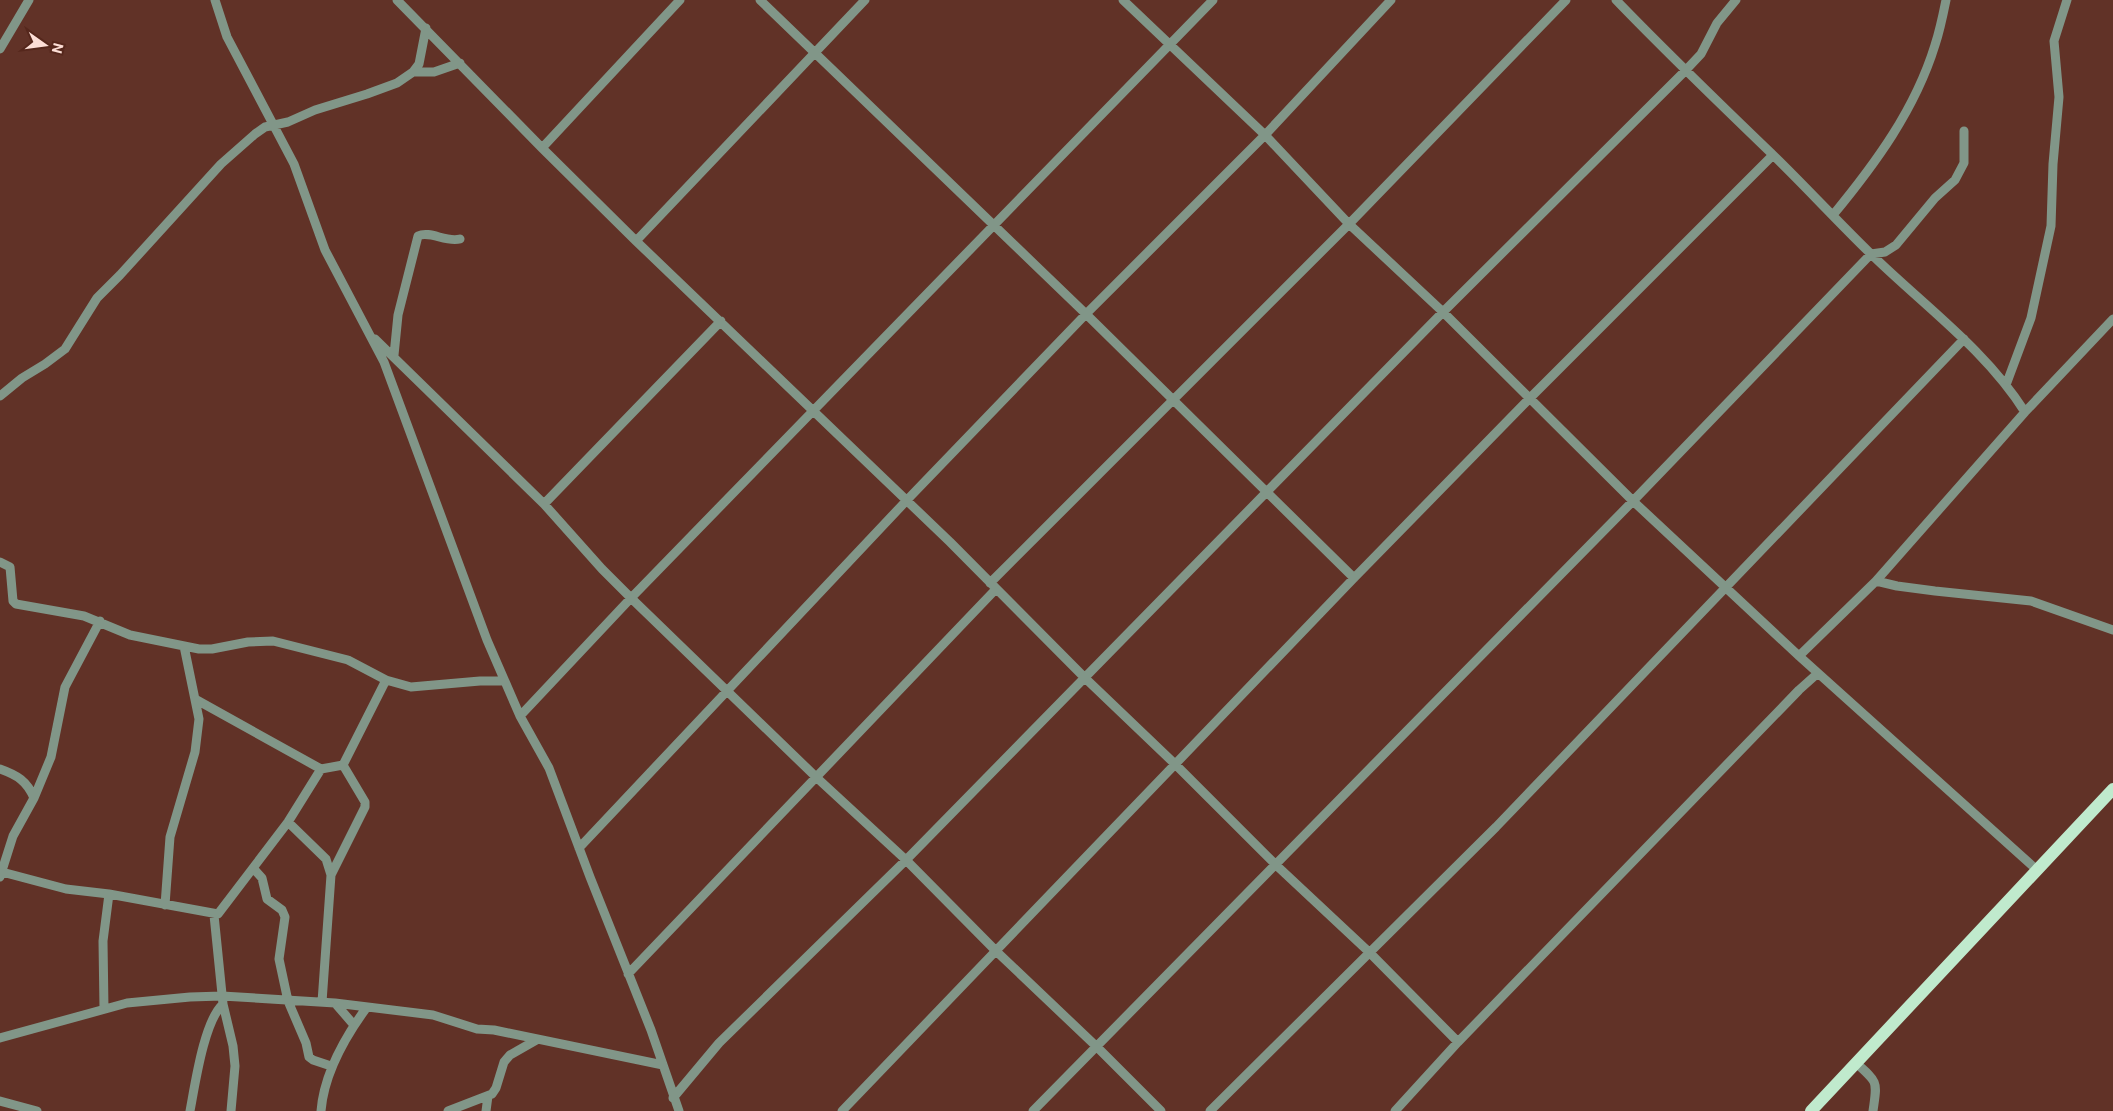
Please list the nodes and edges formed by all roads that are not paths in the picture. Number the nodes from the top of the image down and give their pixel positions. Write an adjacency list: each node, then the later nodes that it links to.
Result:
1 (29, 0): 16 (street)
2 (215, 0): 23 (street)
3 (397, 0): 15 (street)
4 (680, 0): 26 (street)
5 (760, 0): 19 (street)
6 (865, 0): 19 (street)
7 (1123, 0): 17 (street)
8 (1213, 0): 17 (street)
9 (1391, 0): 25 (street)
10 (1566, 0): 29 (street)
11 (1616, 0): 21 (street)
12 (1736, 0): 21 (street)
13 (1946, 0): 28 (street)
14 (2067, 0): 41 (street)
15 (426, 28): 20 (street); 22 (street)
16 (3, 38): 18 (street)
17 (1168, 45): 25 (street); 30 (street)
18 (0, 49)
19 (815, 53): 30 (street); 32 (street)
20 (460, 64): 22 (street); 26 (street)
21 (1685, 71): 27 (street); 34 (street)
22 (413, 72): 23 (street)
23 (273, 125): 38 (street); 42 (street)
24 (1964, 131): 33 (street)
25 (1265, 135): 29 (street); 35 (street)
26 (542, 148): 32 (street)
27 (1773, 155): 28 (street); 43 (street)
28 (1833, 216): 33 (street)
29 (1349, 224): 34 (street); 44 (street)
30 (994, 226): 35 (street); 45 (street)
31 (460, 239): 40 (street)
32 (636, 241): 37 (street)
33 (1871, 254): 39 (street); 49 (street)
34 (1443, 312): 43 (street); 47 (street)
35 (1086, 314): 44 (street); 48 (street)
36 (2113, 320): 46 (street)
37 (721, 321): 45 (street); 50 (street)
38 (372, 336): 40 (street); 64 (street)
39 (1964, 338): 41 (street); 55 (street)
40 (394, 355): 50 (street)
41 (2006, 386): 46 (street)
42 (0, 396)
43 (1530, 399): 49 (street); 52 (street)
44 (1172, 400): 47 (street); 54 (street)
45 (814, 411): 48 (street); 56 (street)
46 (2025, 412): 53 (street)
47 (1267, 492): 52 (street); 62 (street)
48 (907, 500): 54 (street); 65 (street)
49 (1633, 501): 55 (street); 78 (street)
50 (544, 504): 56 (street)
51 (0, 562): 57 (street)
52 (1354, 578): 69 (street)
53 (1876, 581): 58 (street); 60 (street)
54 (993, 586): 62 (street); 72 (street)
55 (1726, 589): 60 (street); 87 (street)
56 (631, 598): 65 (street); 67 (street)
57 (100, 621): 59 (street); 74 (street)
58 (2113, 630)
59 (184, 646): 63 (street); 66 (street)
60 (1799, 656): 61 (street)
61 (1818, 673): 80 (street); 98 (street)
62 (1085, 678): 69 (street); 77 (street)
63 (386, 680): 64 (street); 68 (street)
64 (504, 681): 67 (street)
65 (726, 691): 72 (street); 76 (street)
66 (195, 699): 71 (street); 84 (street)
67 (520, 716): 76 (street)
68 (343, 765): 71 (street); 82 (street)
69 (1176, 765): 78 (street); 86 (street)
70 (0, 769): 74 (street)
71 (321, 769): 75 (street)
72 (816, 777): 77 (street); 88 (street)
73 (2113, 789): 80 (main road)
74 (34, 798): 81 (street)
75 (288, 822): 79 (street); 82 (street)
76 (579, 848): 88 (street)
77 (906, 860): 86 (street); 104 (street)
78 (1276, 865): 87 (street); 99 (street)
79 (254, 868): 85 (street); 90 (street)
80 (2037, 870): 100 (main road)
81 (1, 874): 83 (street)
82 (330, 875): 91 (street)
83 (109, 894): 84 (street); 94 (street)
84 (165, 905): 85 (street)
85 (214, 915): 89 (street)
86 (996, 951): 99 (street); 113 (street)
87 (1369, 952): 98 (street); 116 (street)
88 (628, 974): 101 (street)
89 (222, 1000): 90 (street); 94 (street); 107 (street); 108 (street)
90 (288, 1001): 91 (street); 102 (street)
91 (322, 1002): 92 (street)
92 (335, 1003): 93 (street); 95 (street)
93 (367, 1007): 95 (street); 97 (street)
94 (104, 1009): 96 (street)
95 (354, 1025): 102 (street)
96 (0, 1038)
97 (538, 1040): 101 (street); 103 (street)
98 (1458, 1042): 117 (street)
99 (1097, 1047): 114 (street); 115 (street)
100 (1856, 1063): 118 (main road); 119 (street)
101 (663, 1065): 104 (street)
102 (331, 1066): 109 (street)
103 (488, 1096): 110 (street); 111 (street)
104 (674, 1098): 112 (street)
105 (0, 1101): 106 (street)
106 (37, 1111)
107 (190, 1111)
108 (231, 1111)
109 (321, 1111)
110 (448, 1111)
111 (486, 1111)
112 (679, 1111)
113 (842, 1111)
114 (1033, 1111)
115 (1161, 1111)
116 (1210, 1111)
117 (1395, 1111)
118 (1812, 1111)
119 (1873, 1111)

